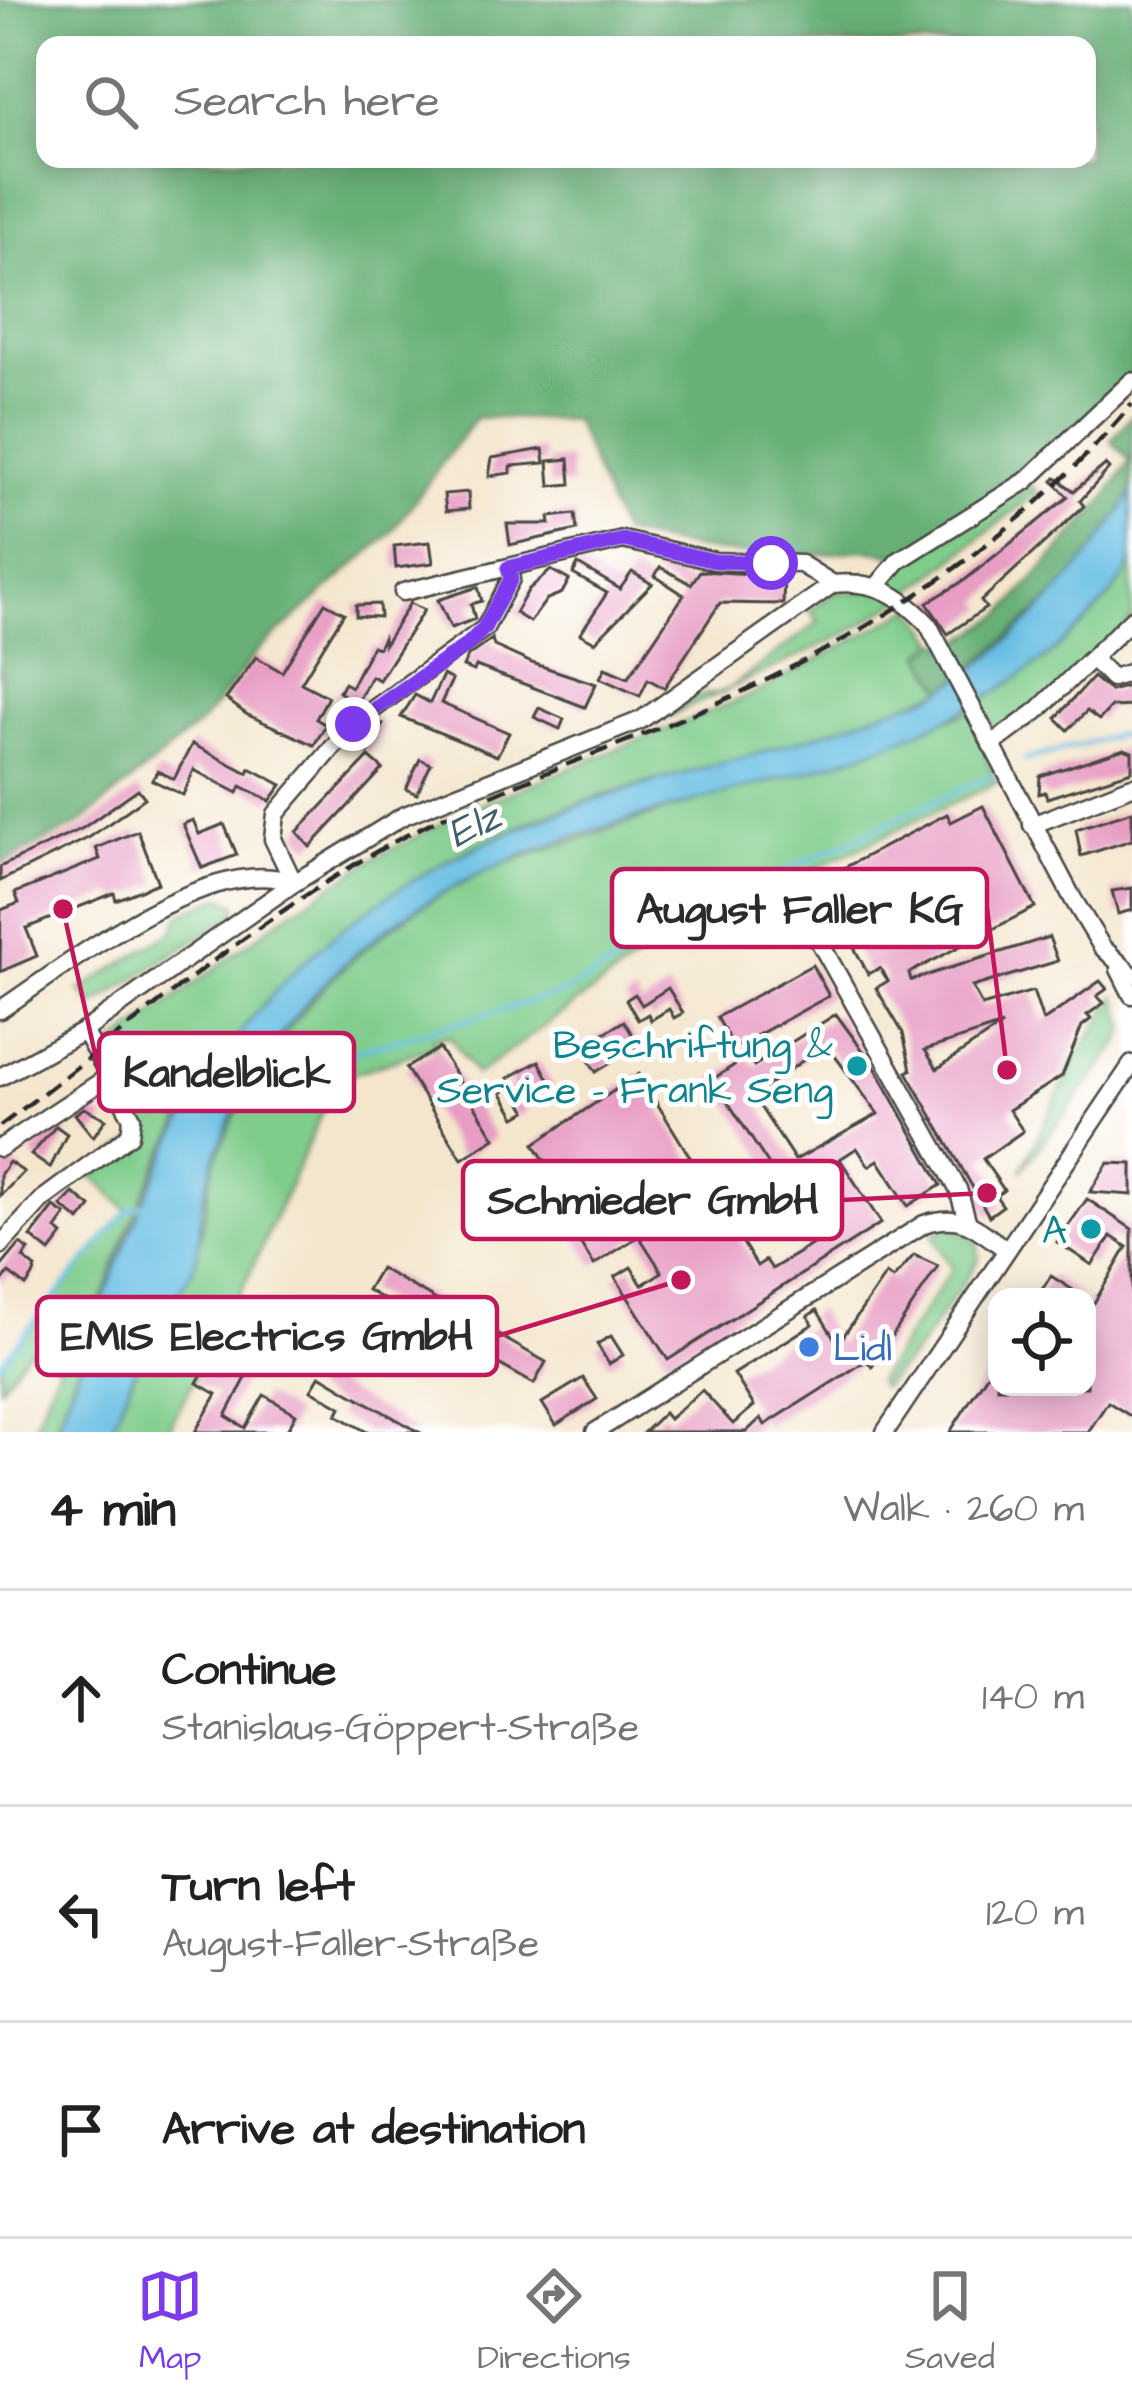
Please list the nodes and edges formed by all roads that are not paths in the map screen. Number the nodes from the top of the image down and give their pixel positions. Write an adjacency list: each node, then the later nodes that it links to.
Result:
1 (1132, 382): 4 (street)
2 (508, 568): 3 (street); 5 (street); 12 (street)
3 (833, 584): 4 (street); 12 (street)
4 (878, 585): 9 (street)
5 (403, 592)
6 (1132, 619): 7 (street)
7 (1094, 659): 8 (street); 9 (street)
8 (1132, 672)
9 (987, 739): 11 (street)
10 (1132, 786): 11 (street)
11 (1032, 825): 14 (street)
12 (293, 883): 17 (street); 18 (street)
13 (796, 902): 25 (street)
14 (1115, 963): 15 (street); 16 (street)
15 (1132, 975)
16 (1132, 995)
17 (0, 1010)
18 (83, 1031): 20 (street); 21 (street)
19 (1132, 1064): 23 (street)
20 (0, 1077)
21 (108, 1077): 24 (street); 26 (street)
22 (1132, 1082): 23 (street)
23 (1113, 1089): 27 (street)
24 (0, 1148)
25 (967, 1220): 27 (street); 28 (street)
26 (0, 1246)
27 (1005, 1249): 29 (street)
28 (595, 1432)
29 (885, 1432)

